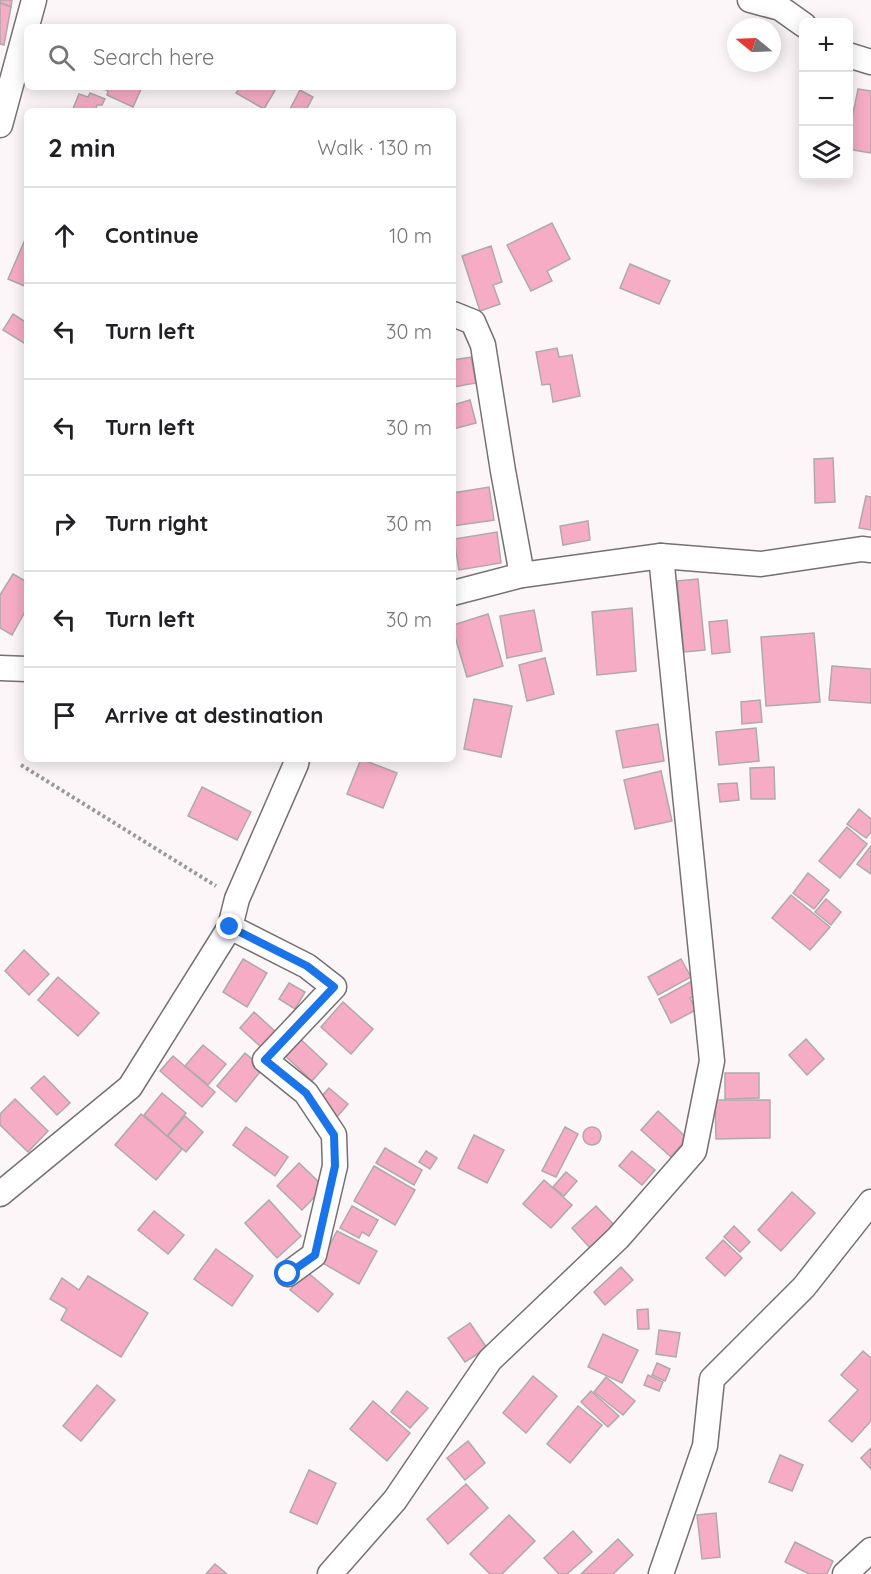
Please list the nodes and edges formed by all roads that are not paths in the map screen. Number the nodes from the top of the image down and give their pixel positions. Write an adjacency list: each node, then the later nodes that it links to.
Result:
1 (34, 0): 4 (street)
2 (750, 0): 3 (street)
3 (799, 21)
4 (27, 24)
5 (24, 37): 8 (street)
6 (853, 56): 7 (street)
7 (871, 62)
8 (0, 125)
9 (456, 315): 12 (street)
10 (871, 550): 11 (street)
11 (661, 556): 12 (street); 22 (street)
12 (522, 575): 13 (street)
13 (456, 592)
14 (0, 668): 15 (street)
15 (24, 669)
16 (296, 762): 17 (street)
17 (230, 927): 18 (street); 20 (street)
18 (0, 1194)
19 (871, 1202): 23 (street)
20 (288, 1274)
21 (871, 1550): 24 (street)
22 (330, 1574)
23 (661, 1574)
24 (845, 1574)

